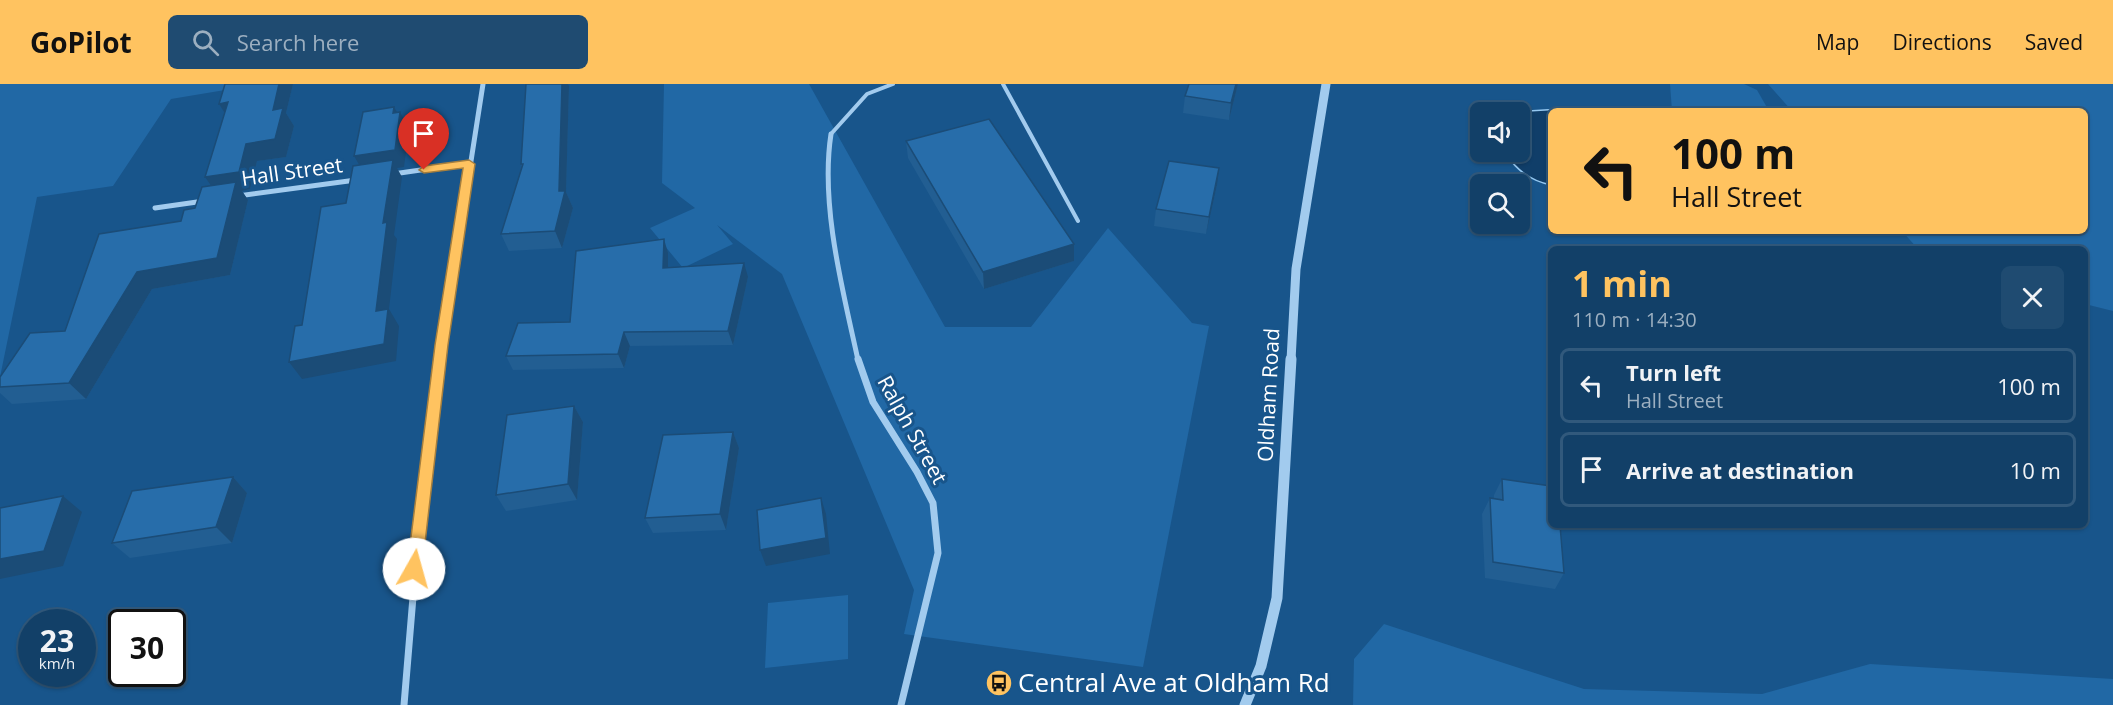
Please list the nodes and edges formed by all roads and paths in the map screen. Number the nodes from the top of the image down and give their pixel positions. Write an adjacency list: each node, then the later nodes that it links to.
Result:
1 (483, 84): 6 (street)
2 (893, 84): 5 (lane)
3 (1003, 84): 12 (lane)
4 (1326, 84): 15 (street, Oldham Road)
5 (831, 134): 14 (street, Ralph Street)
6 (469, 164): 7 (street); 13 (street)
7 (388, 175)
8 (365, 178): 9 (street, Hall Street)
9 (237, 197)
10 (213, 200): 11 (street, Hall Street)
11 (155, 208)
12 (1078, 221)
13 (404, 705)
14 (901, 705)
15 (1245, 705)

